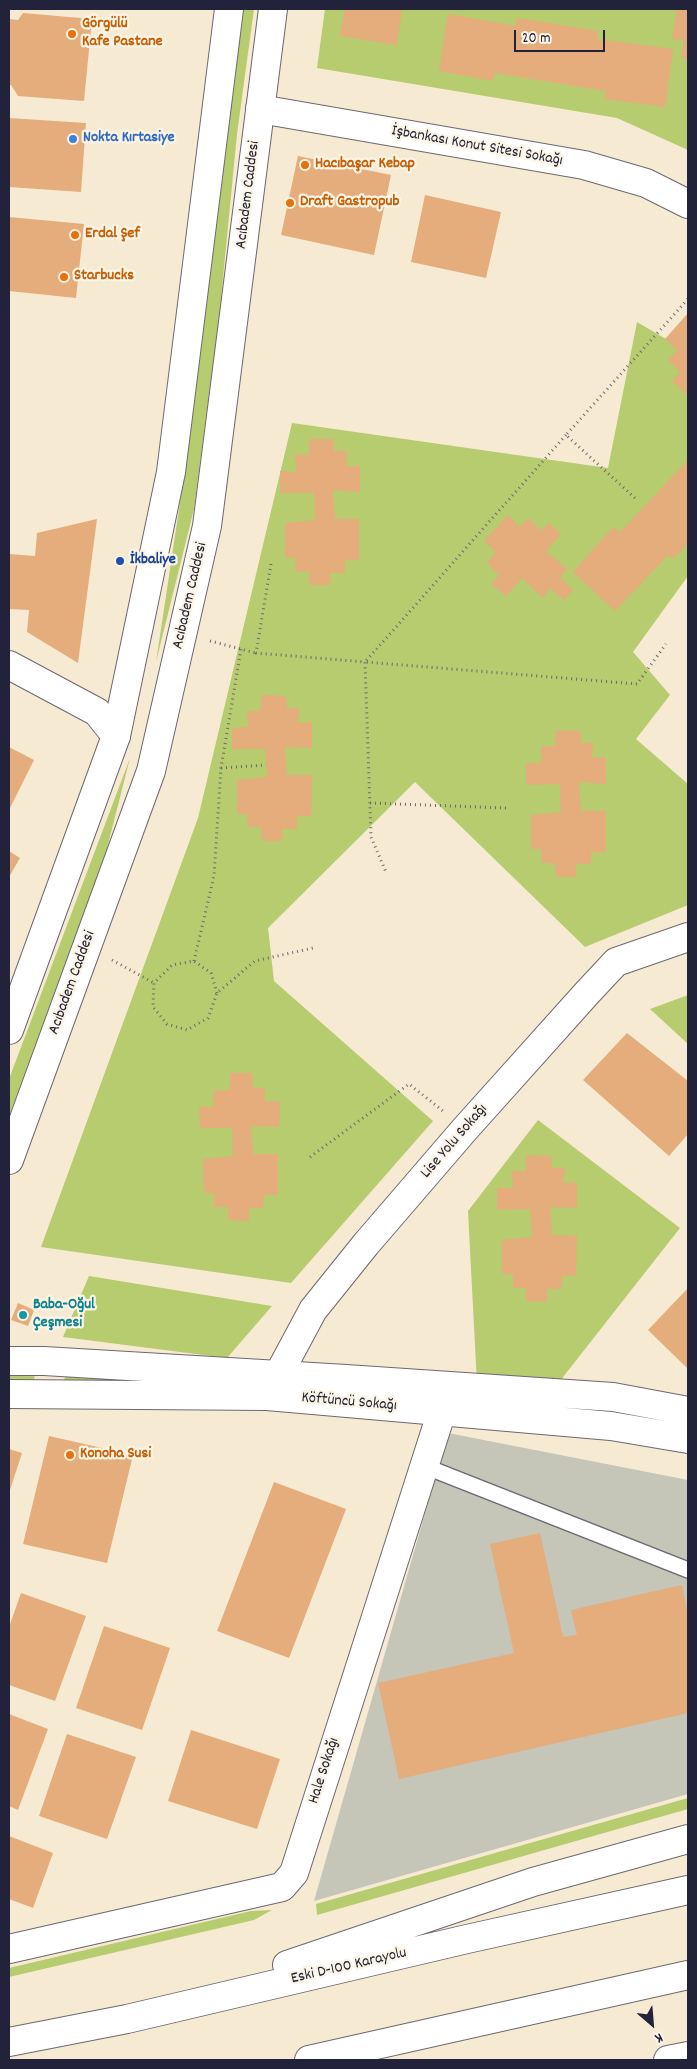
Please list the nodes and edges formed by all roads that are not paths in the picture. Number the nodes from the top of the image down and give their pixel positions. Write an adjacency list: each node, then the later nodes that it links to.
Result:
1 (229, 9): 6 (main road)
2 (273, 9): 3 (main road, Acıbadem Caddesi)
3 (260, 109): 4 (main road, İşbankası Konut Sitesi Sokağı); 9 (main road, Acıbadem Caddesi)
4 (688, 204)
5 (9, 665): 6 (main road)
6 (116, 736): 8 (main road)
7 (688, 937): 13 (main road, Lise Yolu Sokağı)
8 (9, 1030)
9 (9, 1160)
10 (9, 1346): 12 (main road, Köftüncü Sokağı)
11 (9, 1360): 12 (main road, Köftüncü Sokağı)
12 (44, 1361): 13 (main road, Köftüncü Sokağı)
13 (273, 1386): 14 (main road, Köftüncü Sokağı); 16 (main road, Köftüncü Sokağı); 19 (main road, Köftüncü Sokağı)
14 (450, 1387): 18 (main road, Köftüncü Sokağı); 19 (main road, Hale Sokağı)
15 (9, 1394): 16 (main road, Köftüncü Sokağı)
16 (49, 1395): 17 (main road)
17 (9, 1399)
18 (688, 1410)
19 (443, 1412): 20 (main road, Köftüncü Sokağı); 21 (main road, Hale Sokağı)
20 (688, 1439)
21 (424, 1466): 22 (lane); 27 (main road, Hale Sokağı)
22 (688, 1570)
23 (688, 1839): 29 (main road)
24 (688, 1873): 26 (main road)
25 (688, 1890): 26 (main road, Eski D-100 Karayolu)
26 (467, 1939): 29 (main road, Eski D-100 Karayolu)
27 (9, 1949)
28 (688, 1975): 32 (main road)
29 (127, 2019): 30 (main road, Eski D-100 Karayolu)
30 (9, 2042)
31 (688, 2056): 33 (main road)
32 (309, 2060)
33 (668, 2060)

